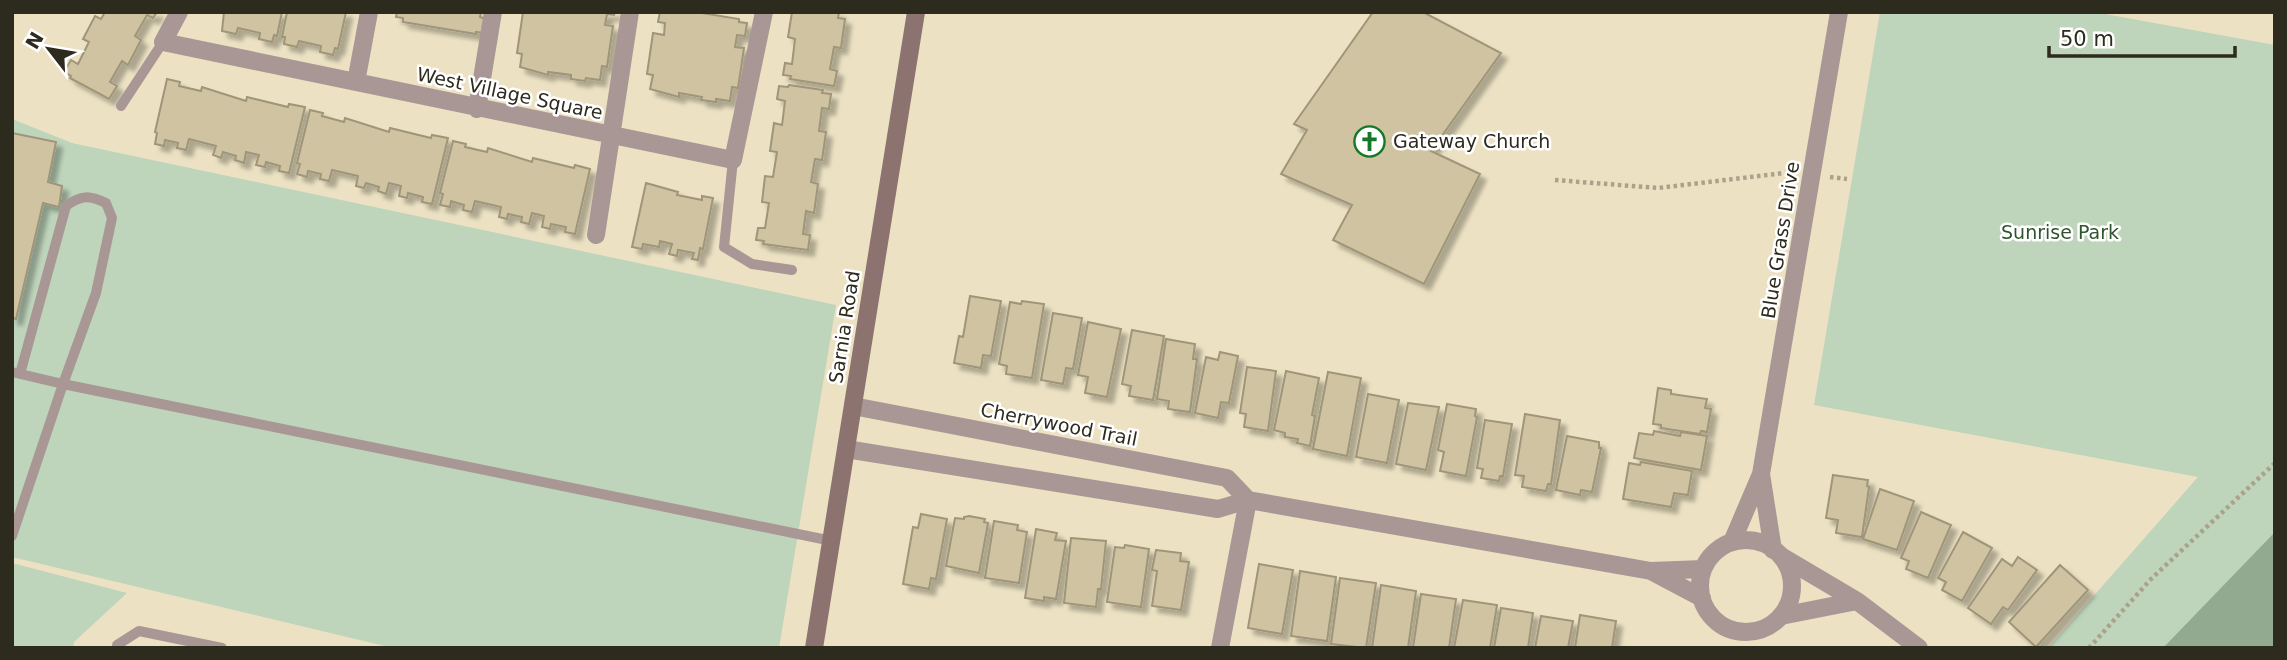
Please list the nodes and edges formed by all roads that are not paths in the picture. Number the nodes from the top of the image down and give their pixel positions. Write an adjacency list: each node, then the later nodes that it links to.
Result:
1 (179, 12): 8 (street)
2 (369, 12): 9 (street)
3 (494, 12): 11 (street)
4 (630, 12): 12 (street)
5 (764, 12): 13 (street)
6 (916, 12): 18 (main road, Sarnia Road)
7 (1839, 12): 20 (street, Blue Grass Drive)
8 (163, 42): 9 (street, West Village Square); 10 (lane)
9 (356, 82): 11 (street, West Village Square)
10 (121, 106)
11 (477, 109): 12 (street, West Village Square)
12 (610, 135): 13 (street, West Village Square); 14 (street)
13 (733, 160): 15 (lane)
14 (596, 234)
15 (792, 270)
16 (16, 372): 17 (lane); 17 (lane)
17 (63, 384): 22 (lane); 23 (lane)
18 (853, 406): 19 (main road, Sarnia Road); 21 (street, Cherrywood Trail)
19 (846, 449): 21 (street); 23 (main road, Sarnia Road)
20 (1761, 474): 24 (street, Blue Grass Drive); 25 (street, Blue Grass Drive)
21 (1248, 500): 27 (street); 34 (street)
22 (12, 536)
23 (832, 541): 33 (main road, Sarnia Road)
24 (1732, 542): 25 (street); 26 (street)
25 (1777, 553): 29 (street); 30 (street)
26 (1703, 569): 27 (street); 28 (street)
27 (1651, 571): 28 (street)
28 (1702, 598): 30 (street)
29 (1857, 601): 30 (street); 35 (street)
30 (1781, 616)
31 (117, 648): 32 (lane)
32 (222, 648)
33 (814, 648)
34 (1220, 648)
35 (1919, 648)

